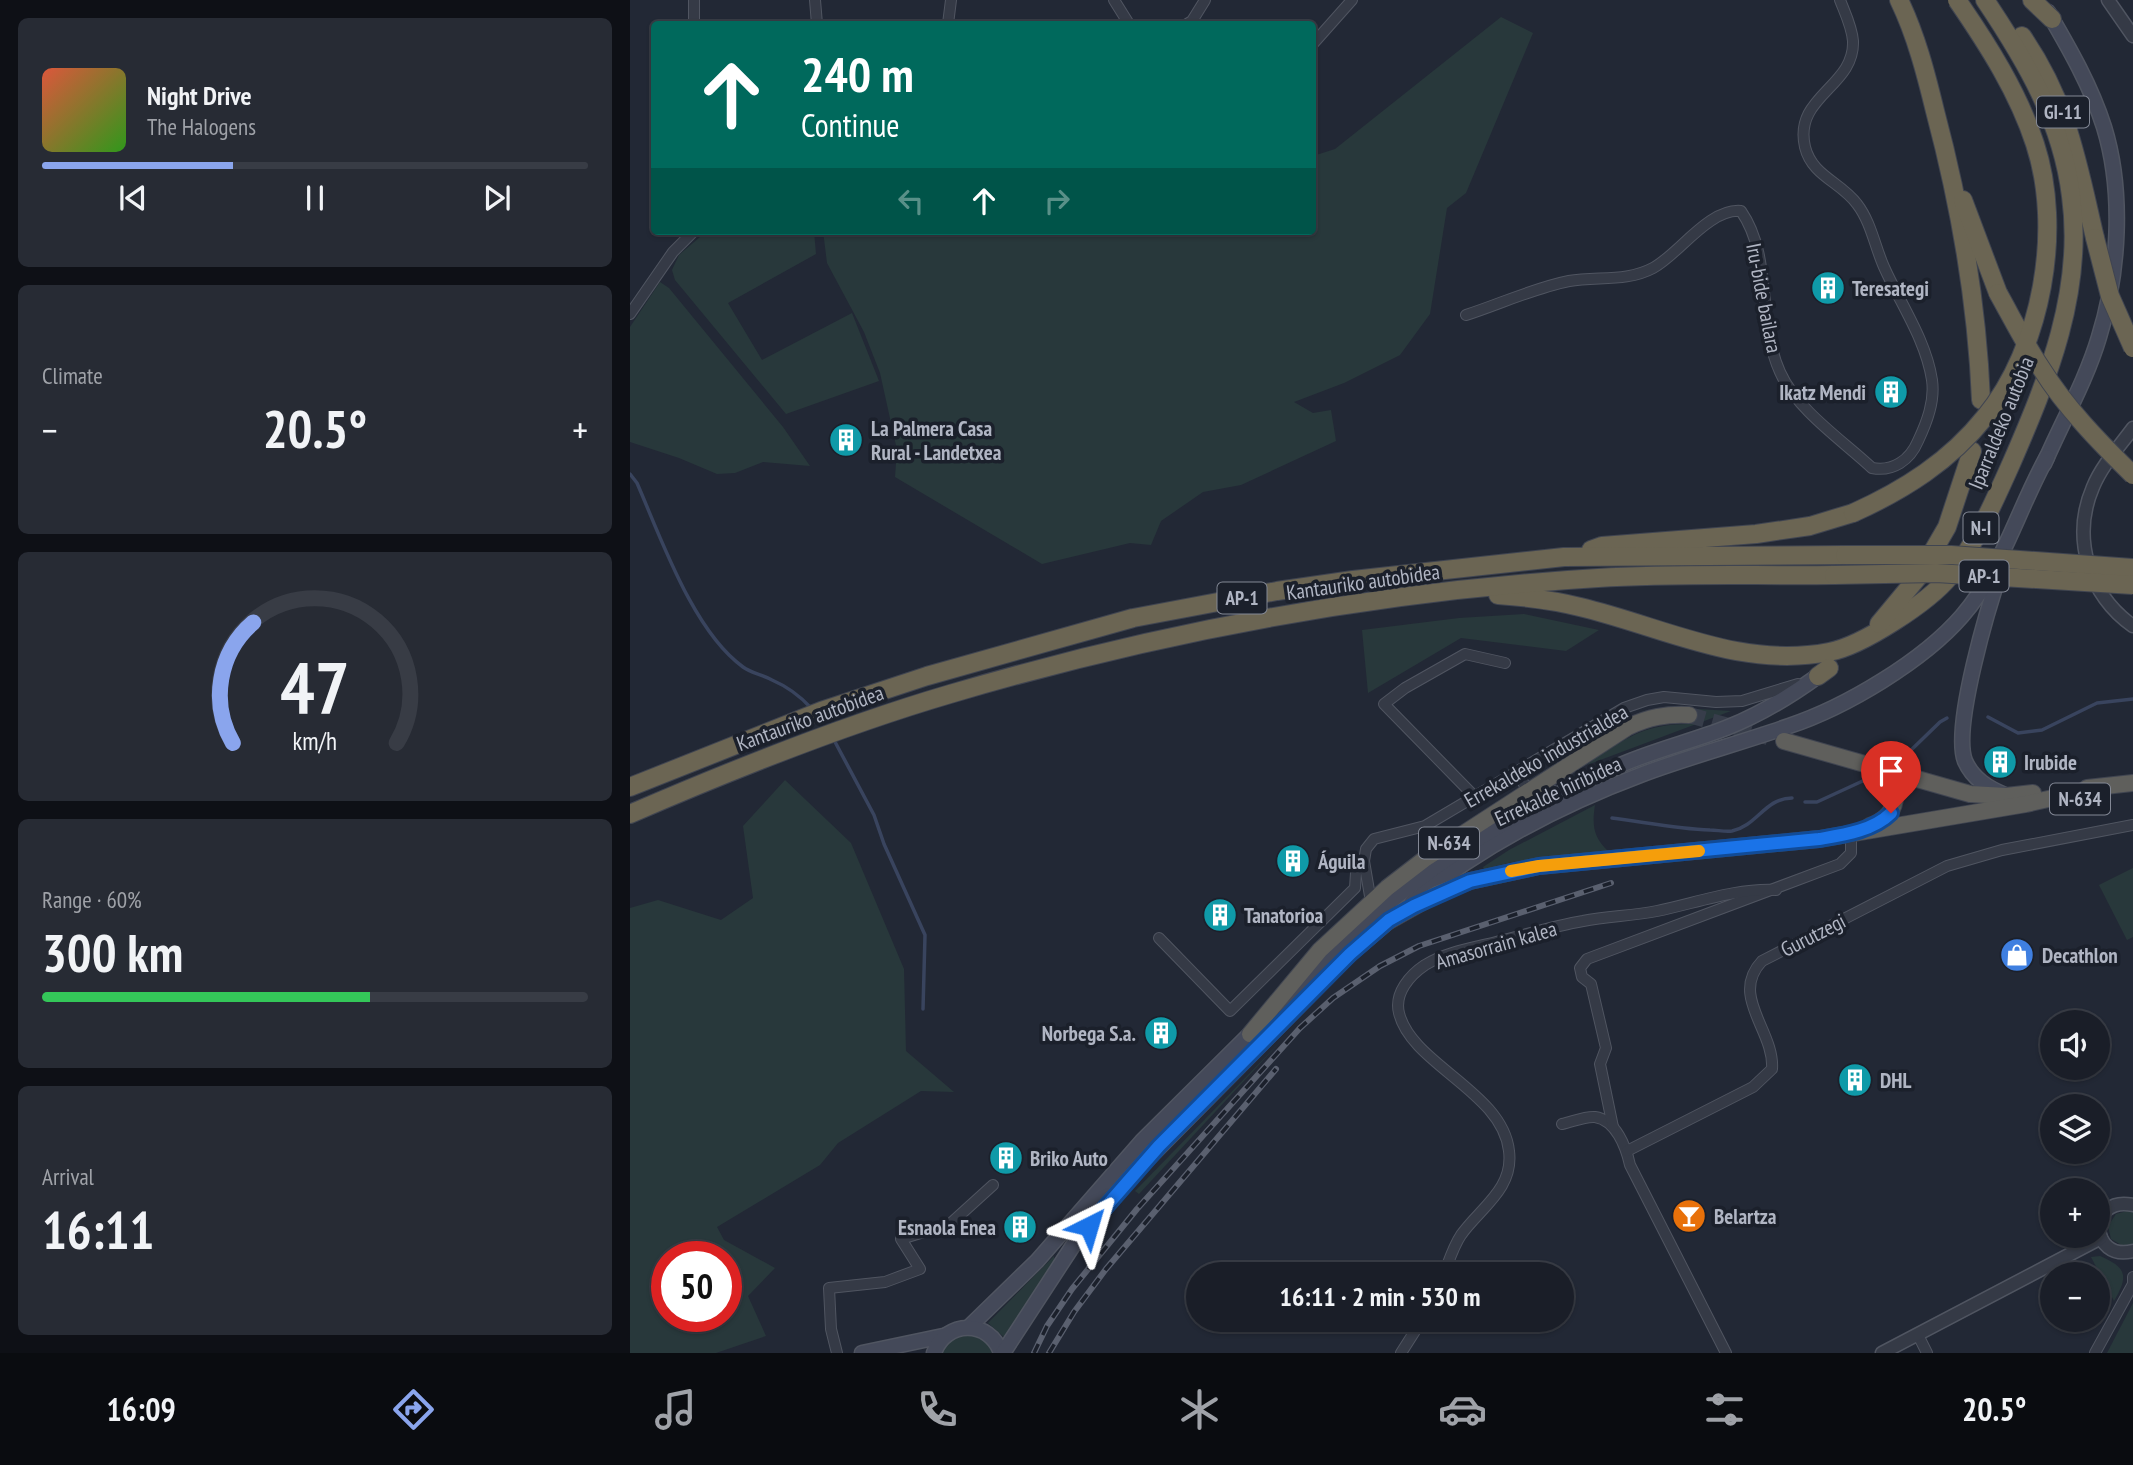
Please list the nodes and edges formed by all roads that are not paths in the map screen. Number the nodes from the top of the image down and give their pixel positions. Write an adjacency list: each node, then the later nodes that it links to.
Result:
1 (694, 0): 16 (street)
2 (815, 0): 17 (street)
3 (951, 0): 18 (street)
4 (1115, 0): 19 (street)
5 (1205, 0): 20 (street)
6 (1352, 0): 22 (street)
7 (1840, 0): 26 (street, Iru-bide bailara)
8 (1899, 0): 23 (highway)
9 (1957, 0): 33 (highway, bridge)
10 (1985, 0): 36 (highway, Iparraldeko autobia / N-I)
11 (1998, 0): 27 (highway, GI-11, bridge)
12 (2032, 0): 15 (highway)
13 (2041, 0): 15 (main road)
14 (2108, 0): 21 (street)
15 (2052, 19): 31 (main road)
16 (694, 21)
17 (817, 21)
18 (948, 21)
19 (1127, 21)
20 (1192, 21)
21 (2133, 36)
22 (1316, 40)
23 (1951, 171): 28 (highway); 32 (highway, bridge)
24 (690, 235): 25 (street)
25 (630, 314)
26 (1466, 315)
27 (2133, 348)
28 (1981, 400)
29 (2133, 428): 38 (street)
30 (1972, 451): 37 (highway)
31 (2047, 457): 53 (main road); 62 (main road, Errekalde hiribidea)
32 (2133, 475)
33 (1564, 557): 34 (highway, Kantauriko autobidea / AP-1, bridge); 48 (highway, Kantauriko autobidea / AP-1)
34 (2133, 568)
35 (2133, 585): 36 (highway, Kantauriko autobidea / AP-1, bridge)
36 (1474, 589): 56 (highway, Kantauriko autobidea / AP-1)
37 (1879, 624)
38 (2133, 626)
39 (1505, 663): 54 (street)
40 (1823, 672): 43 (main road, Errekalde hiribidea); 45 (street, Errekaldeko industrialdea)
41 (1689, 715): 50 (highway, N-634)
42 (1784, 741): 44 (highway, N-634)
43 (1618, 766): 61 (street); 66 (main road, Errekalde hiribidea)
44 (1881, 769): 53 (highway, N-634); 58 (highway)
45 (1517, 772): 50 (street); 54 (street, Errekaldeko industrialdea)
46 (2133, 772): 51 (highway, N-634)
47 (2133, 783): 49 (highway, N-634)
48 (630, 787)
49 (2097, 788): 51 (highway, N-634); 55 (highway, N-634)
50 (1528, 790): 61 (highway, N-634)
51 (2057, 791): 53 (highway, N-634)
52 (2133, 792): 55 (highway, N-634)
53 (2006, 796)
54 (1475, 797): 59 (street, Errekaldeko industrialdea)
55 (2026, 804): 58 (highway, N-634)
56 (630, 814)
57 (2133, 825): 69 (street, Gurutzegi)
58 (1851, 833): 60 (street); 62 (highway, N-634)
59 (1364, 861): 61 (street); 63 (street, Errekaldeko industrialdea)
60 (1776, 890): 68 (street); 76 (street, Amasorrain kalea)
61 (1370, 903): 65 (highway, N-634)
62 (1389, 920): 85 (main road, Errekalde hiribidea)
63 (1306, 936): 64 (street, Errekaldeko industrialdea); 65 (street)
64 (1159, 939)
65 (1320, 950): 66 (highway, N-634)
66 (1250, 1034): 78 (main road, Errekalde hiribidea)
67 (1562, 1124): 68 (street)
68 (1614, 1128): 69 (street)
69 (1627, 1151): 87 (street)
70 (993, 1185): 82 (street)
71 (2133, 1205): 72 (street)
72 (2110, 1209)
73 (2082, 1248): 80 (street)
74 (2109, 1248): 75 (street)
75 (2133, 1251)
76 (1449, 1262)
77 (2133, 1277): 90 (street)
78 (969, 1327): 81 (main road); 85 (main road)
79 (1414, 1332): 86 (street)
80 (1918, 1335): 88 (street); 89 (street)
81 (943, 1336): 83 (main road); 84 (main road)
82 (837, 1353)
83 (862, 1353)
84 (934, 1353)
85 (1002, 1353)
86 (1401, 1353)
87 (1726, 1353)
88 (1882, 1353)
89 (1927, 1353)
90 (2095, 1353)

